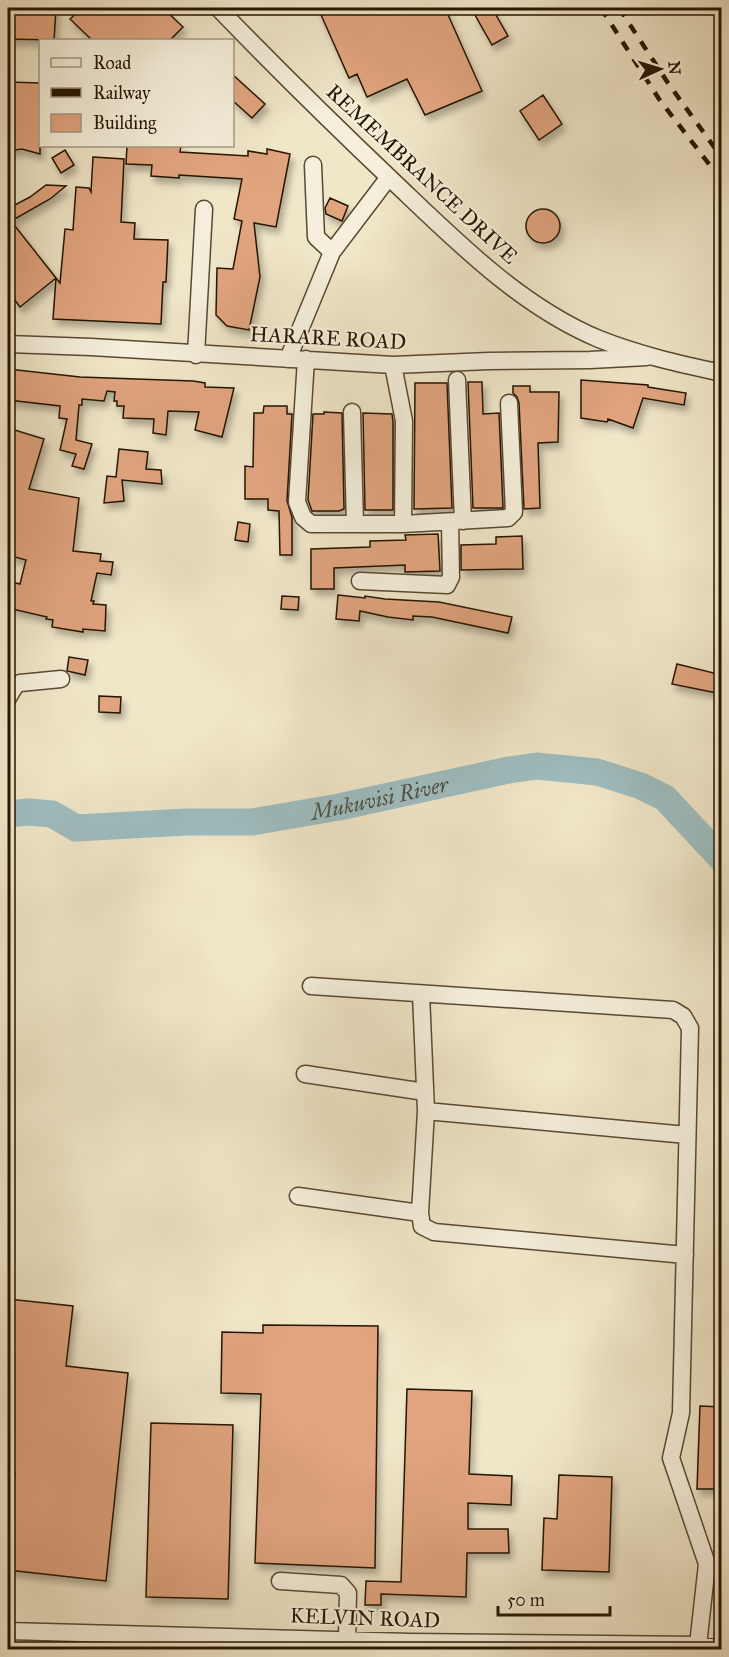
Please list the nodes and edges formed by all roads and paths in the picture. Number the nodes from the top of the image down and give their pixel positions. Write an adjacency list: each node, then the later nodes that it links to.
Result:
1 (218, 8): 3 (street, REMEMBRANCE DRIVE)
2 (313, 165): 5 (street)
3 (389, 177): 5 (street); 8 (street, REMEMBRANCE DRIVE)
4 (204, 209): 7 (street)
5 (332, 252): 9 (street)
6 (8, 344): 7 (street, HARARE ROAD)
7 (196, 355): 9 (street, HARARE ROAD)
8 (647, 357): 11 (street, HARARE ROAD); 12 (street, REMEMBRANCE DRIVE)
9 (288, 359): 10 (street, HARARE ROAD)
10 (306, 359): 11 (street, HARARE ROAD); 17 (street)
11 (393, 366): 18 (street)
12 (722, 373)
13 (457, 380): 16 (street)
14 (509, 403): 16 (street)
15 (352, 412): 17 (street)
16 (456, 521): 18 (street); 19 (street)
17 (355, 524): 18 (street)
18 (403, 524)
19 (360, 580)
20 (61, 679): 21 (street)
21 (8, 698)
22 (312, 986): 23 (street)
23 (421, 994): 25 (street); 27 (street)
24 (305, 1074): 25 (street)
25 (425, 1092): 26 (street)
26 (426, 1111): 27 (street); 29 (street)
27 (687, 1134): 30 (street)
28 (298, 1196): 29 (street)
29 (420, 1213): 30 (street)
30 (685, 1255): 34 (street)
31 (280, 1581): 33 (street)
32 (8, 1631): 33 (street, KELVIN ROAD)
33 (347, 1640): 35 (street, KELVIN ROAD)
34 (698, 1645): 36 (street, KELVIN ROAD); 37 (street, KELVIN ROAD)
35 (409, 1646): 36 (street, KELVIN ROAD)
36 (626, 1647)
37 (722, 1648)

